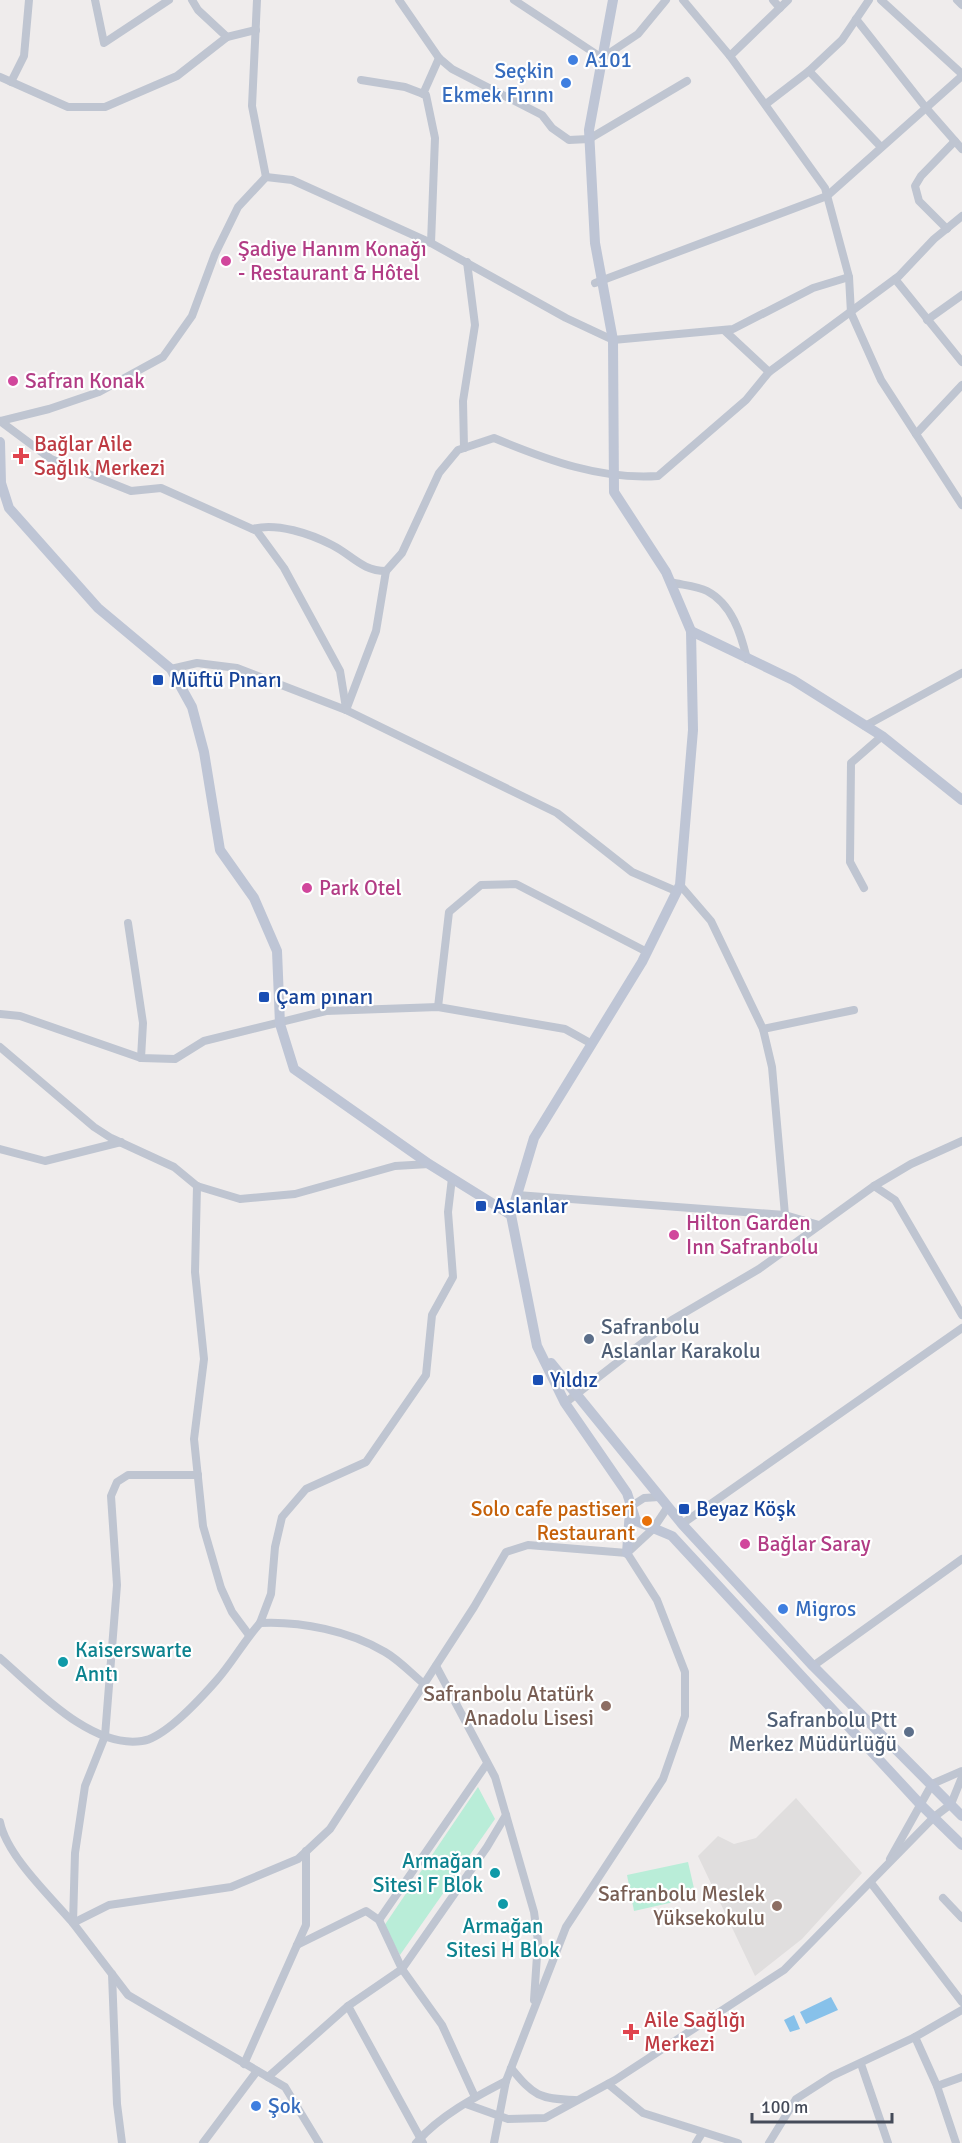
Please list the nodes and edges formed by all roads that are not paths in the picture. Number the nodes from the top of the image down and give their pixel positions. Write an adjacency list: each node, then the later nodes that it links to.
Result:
1 (29, 0): 29 (street)
2 (95, 0): 3 (street)
3 (169, 0)
4 (192, 0): 20 (street)
5 (257, 0): 19 (street)
6 (399, 0): 22 (street)
7 (514, 0): 23 (street)
8 (613, 0): 23 (street)
9 (666, 0): 23 (street)
10 (683, 0): 21 (street)
11 (773, 0): 17 (street)
12 (788, 0): 17 (street)
13 (868, 0): 18 (street)
14 (881, 0): 25 (street)
15 (957, 0): 16 (street)
16 (962, 5)
17 (780, 8): 21 (street)
18 (856, 19): 24 (street); 32 (street)
19 (256, 30): 20 (street); 37 (street)
20 (227, 37): 29 (street)
21 (730, 56): 31 (street)
22 (439, 58): 30 (street); 33 (street)
23 (602, 58): 33 (street)
24 (809, 71): 31 (street); 35 (street)
25 (962, 75): 32 (street)
26 (0, 77): 29 (street)
27 (361, 80): 30 (street)
28 (687, 81): 33 (street)
29 (11, 82)
30 (423, 94): 41 (street)
31 (766, 104): 38 (street)
32 (926, 108): 34 (street); 35 (street)
33 (590, 139): 45 (street)
34 (955, 141): 36 (street); 40 (street)
35 (881, 147): 38 (street)
36 (962, 149)
37 (266, 177): 41 (street); 54 (street)
38 (827, 196): 43 (street); 45 (street)
39 (962, 216): 40 (street)
40 (947, 229): 44 (street)
41 (431, 243): 42 (street)
42 (467, 262): 50 (street); 57 (street)
43 (849, 277): 47 (street); 49 (street)
44 (895, 279): 47 (street); 48 (street)
45 (599, 282): 50 (street)
46 (962, 295): 48 (street)
47 (851, 313): 52 (street); 55 (street)
48 (927, 320): 51 (street)
49 (726, 331): 50 (street); 52 (street)
50 (613, 340): 58 (street)
51 (962, 362)
52 (769, 372): 58 (street)
53 (962, 385): 55 (street)
54 (0, 421): 61 (street)
55 (916, 434): 60 (street)
56 (0, 442): 59 (street)
57 (465, 448): 58 (street); 62 (street)
58 (614, 476): 63 (street)
59 (0, 483): 66 (street)
60 (962, 505)
61 (253, 529): 62 (street); 68 (street)
62 (386, 571): 68 (street)
63 (670, 582): 64 (street); 65 (street)
64 (691, 631): 65 (street); 72 (street)
65 (747, 659): 69 (street)
66 (171, 669): 68 (street); 79 (street)
67 (962, 673): 69 (street)
68 (346, 710): 72 (street)
69 (865, 726): 70 (street)
70 (882, 736): 71 (street); 73 (street)
71 (962, 800)
72 (678, 888): 75 (street); 80 (street)
73 (864, 888)
74 (128, 923): 83 (street)
75 (647, 952): 76 (street); 81 (street)
76 (438, 1007): 79 (street); 81 (street)
77 (854, 1010): 80 (street)
78 (0, 1014): 83 (street)
79 (280, 1024): 83 (street); 87 (street)
80 (763, 1029): 93 (street)
81 (592, 1044): 91 (street)
82 (0, 1047): 85 (street)
83 (141, 1058)
84 (962, 1141): 90 (street)
85 (121, 1142): 86 (street); 89 (street)
86 (0, 1149)
87 (429, 1164): 88 (street); 89 (street)
88 (452, 1178): 92 (street); 108 (street)
89 (197, 1186): 100 (street)
90 (874, 1186): 94 (street); 95 (street)
91 (517, 1195): 92 (street); 93 (street)
92 (511, 1215): 97 (street)
93 (785, 1215): 94 (street)
94 (819, 1225): 98 (street)
95 (962, 1315)
96 (962, 1328): 104 (street)
97 (537, 1346): 98 (street); 99 (street)
98 (575, 1394): 99 (street); 101 (street)
99 (565, 1403): 102 (street)
100 (198, 1475): 109 (street); 114 (street)
101 (659, 1497): 102 (street); 103 (street)
102 (630, 1507): 105 (street); 106 (street)
103 (667, 1508): 104 (street); 105 (street)
104 (682, 1524): 112 (street)
105 (653, 1529): 106 (street); 119 (street)
106 (627, 1553): 111 (street); 138 (street)
107 (962, 1559): 112 (street)
108 (260, 1623): 109 (street); 113 (street)
109 (249, 1635): 114 (street)
110 (0, 1658): 114 (street)
111 (436, 1666): 113 (street); 115 (street)
112 (813, 1666): 118 (street)
113 (424, 1684): 126 (street)
114 (105, 1736): 132 (street)
115 (486, 1765): 121 (street); 131 (street)
116 (962, 1771): 118 (street)
117 (962, 1777): 120 (street)
118 (932, 1784): 119 (street); 120 (street)
119 (920, 1803): 123 (street); 127 (street)
120 (951, 1804): 122 (street); 123 (street)
121 (506, 1815): 134 (street); 138 (street)
122 (962, 1816)
123 (934, 1818): 125 (street); 127 (street)
124 (0, 1822): 132 (street)
125 (962, 1845)
126 (306, 1851): 132 (street); 133 (street)
127 (885, 1869): 128 (street)
128 (872, 1883): 136 (street); 148 (street)
129 (943, 1898): 130 (street)
130 (962, 1918)
131 (379, 1920): 133 (street); 134 (street)
132 (73, 1923): 135 (street)
133 (297, 1945): 141 (street)
134 (402, 1970): 137 (street); 150 (street)
135 (112, 1974): 141 (street); 156 (street)
136 (962, 2002)
137 (348, 2006): 146 (street); 155 (street)
138 (534, 2007): 143 (street)
139 (962, 2010): 140 (street)
140 (915, 2037): 142 (street); 149 (street)
141 (244, 2064): 144 (street)
142 (861, 2064): 162 (street); 163 (street)
143 (511, 2068): 147 (street); 151 (street)
144 (257, 2071): 146 (street); 157 (street)
145 (962, 2077): 149 (street)
146 (268, 2078): 158 (street)
147 (506, 2081): 150 (street); 153 (street)
148 (608, 2084): 151 (street); 154 (street)
149 (937, 2085): 164 (street)
150 (475, 2097): 152 (street)
151 (577, 2100): 153 (street)
152 (466, 2104): 153 (street); 155 (street)
153 (498, 2115): 159 (street)
154 (702, 2133): 160 (street); 161 (street)
155 (420, 2142)
156 (122, 2143)
157 (202, 2143)
158 (320, 2143)
159 (495, 2143)
160 (696, 2143)
161 (738, 2143)
162 (769, 2143)
163 (888, 2143)
164 (956, 2143)

